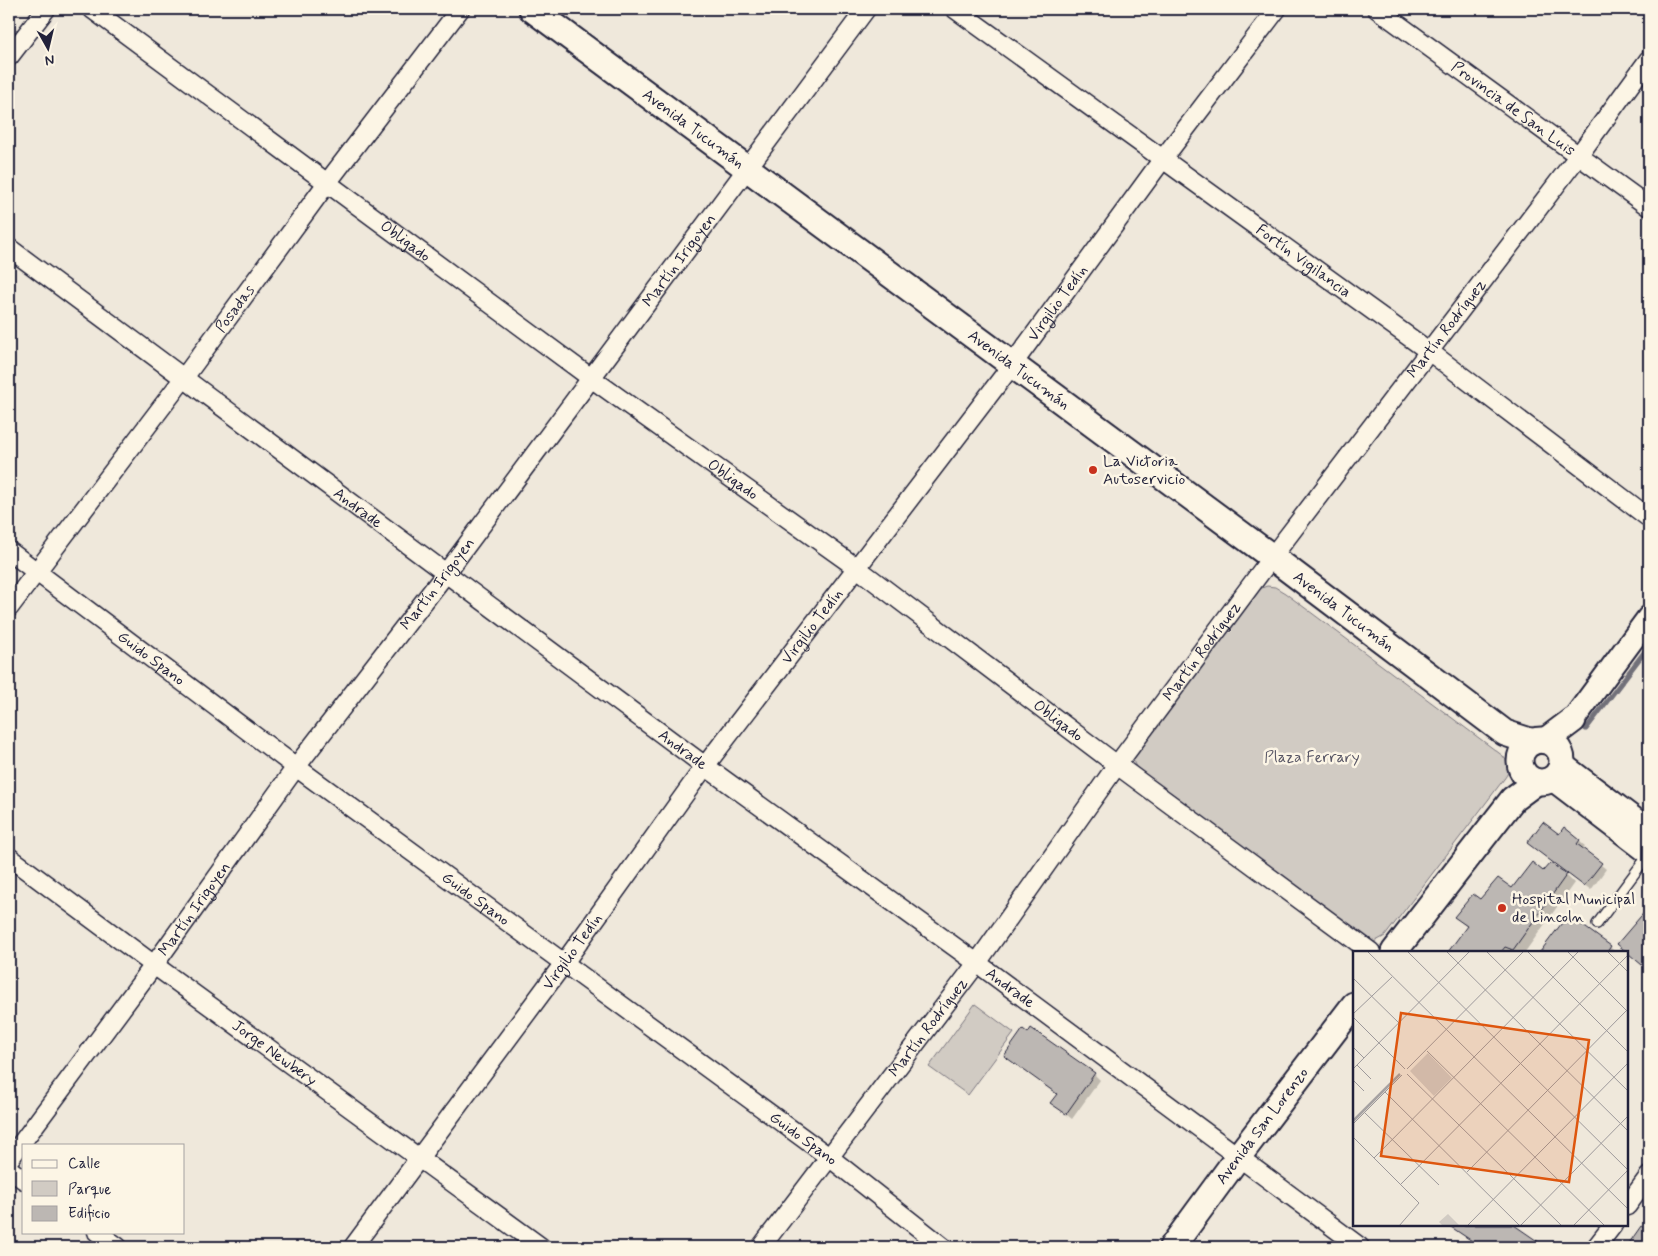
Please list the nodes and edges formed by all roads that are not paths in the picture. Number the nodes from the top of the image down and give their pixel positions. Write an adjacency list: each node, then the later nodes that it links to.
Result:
1 (46, 9): 9 (street)
2 (92, 9): 14 (street, Obligado)
3 (460, 9): 14 (street, Posadas)
4 (532, 9): 13 (main road, Avenida Tucumán)
5 (866, 9): 13 (street, Martín Irigoyen)
6 (955, 9): 12 (street, Fortín Vigilancia)
7 (1278, 9): 12 (street, Virgilio Tedín)
8 (1377, 9): 11 (street, Provincia de San Luis)
9 (9, 57)
10 (1649, 59): 11 (street, Martín Rodríguez)
11 (1579, 155): 15 (street, Provincia de San Luis); 17 (street, Martín Rodríguez)
12 (1162, 160): 17 (street, Fortín Vigilancia); 18 (street, Virgilio Tedín)
13 (747, 168): 18 (main road, Avenida Tucumán); 19 (street, Martín Irigoyen)
14 (327, 183): 19 (street, Obligado); 20 (street, Posadas)
15 (1649, 207)
16 (9, 248): 20 (street, Andrade)
17 (1430, 352): 21 (street, Fortín Vigilancia); 23 (street, Martín Rodríguez)
18 (1012, 365): 23 (main road, Avenida Tucumán); 24 (street, Virgilio Tedín)
19 (591, 378): 24 (street, Obligado); 26 (street, Martín Irigoyen)
20 (183, 379): 25 (street, Posadas); 26 (street, Andrade)
21 (1649, 518)
22 (9, 551): 25 (street, Guido Spano)
23 (1272, 558): 30 (main road, Avenida Tucumán); 31 (street, Martín Rodríguez)
24 (857, 568): 31 (street, Obligado); 32 (street, Virgilio Tedín)
25 (37, 571): 27 (street, Posadas); 33 (street, Guido Spano)
26 (446, 573): 32 (street, Andrade); 33 (street, Martín Irigoyen)
27 (9, 608)
28 (1649, 617): 29 (street)
29 (1573, 720): 30 (main road)
30 (1541, 761): 34 (street); 35 (street); 39 (main road)
31 (1117, 765): 38 (street, Obligado); 42 (street, Martín Rodríguez)
32 (705, 766): 40 (street, Virgilio Tedín); 42 (street, Andrade)
33 (296, 767): 40 (street, Guido Spano); 41 (street, Martín Irigoyen)
34 (1649, 830)
35 (1649, 854): 37 (lane)
36 (9, 857): 41 (street, Jorge Newbery)
37 (1598, 924)
38 (1370, 951)
39 (1395, 951)
40 (564, 963): 44 (street, Guido Spano); 46 (street, Virgilio Tedín)
41 (154, 964): 46 (street, Jorge Newbery); 47 (street, Martín Irigoyen)
42 (977, 964): 44 (street, Martín Rodríguez); 45 (street, Andrade)
43 (1353, 1006): 45 (main road, Avenida San Lorenzo)
44 (829, 1157): 57 (street, Martín Rodríguez); 58 (street, Guido Spano)
45 (1238, 1157): 59 (main road, Avenida San Lorenzo); 60 (street, Andrade)
46 (418, 1158): 55 (street, Virgilio Tedín); 56 (street, Jorge Newbery)
47 (9, 1160)
48 (9, 1169): 50 (street)
49 (1649, 1176): 51 (street)
50 (22, 1179)
51 (1628, 1205)
52 (1612, 1226): 61 (street)
53 (100, 1234): 54 (street)
54 (118, 1247)
55 (353, 1247)
56 (541, 1247)
57 (760, 1247)
58 (943, 1247)
59 (1172, 1247)
60 (1360, 1247)
61 (1596, 1247)

